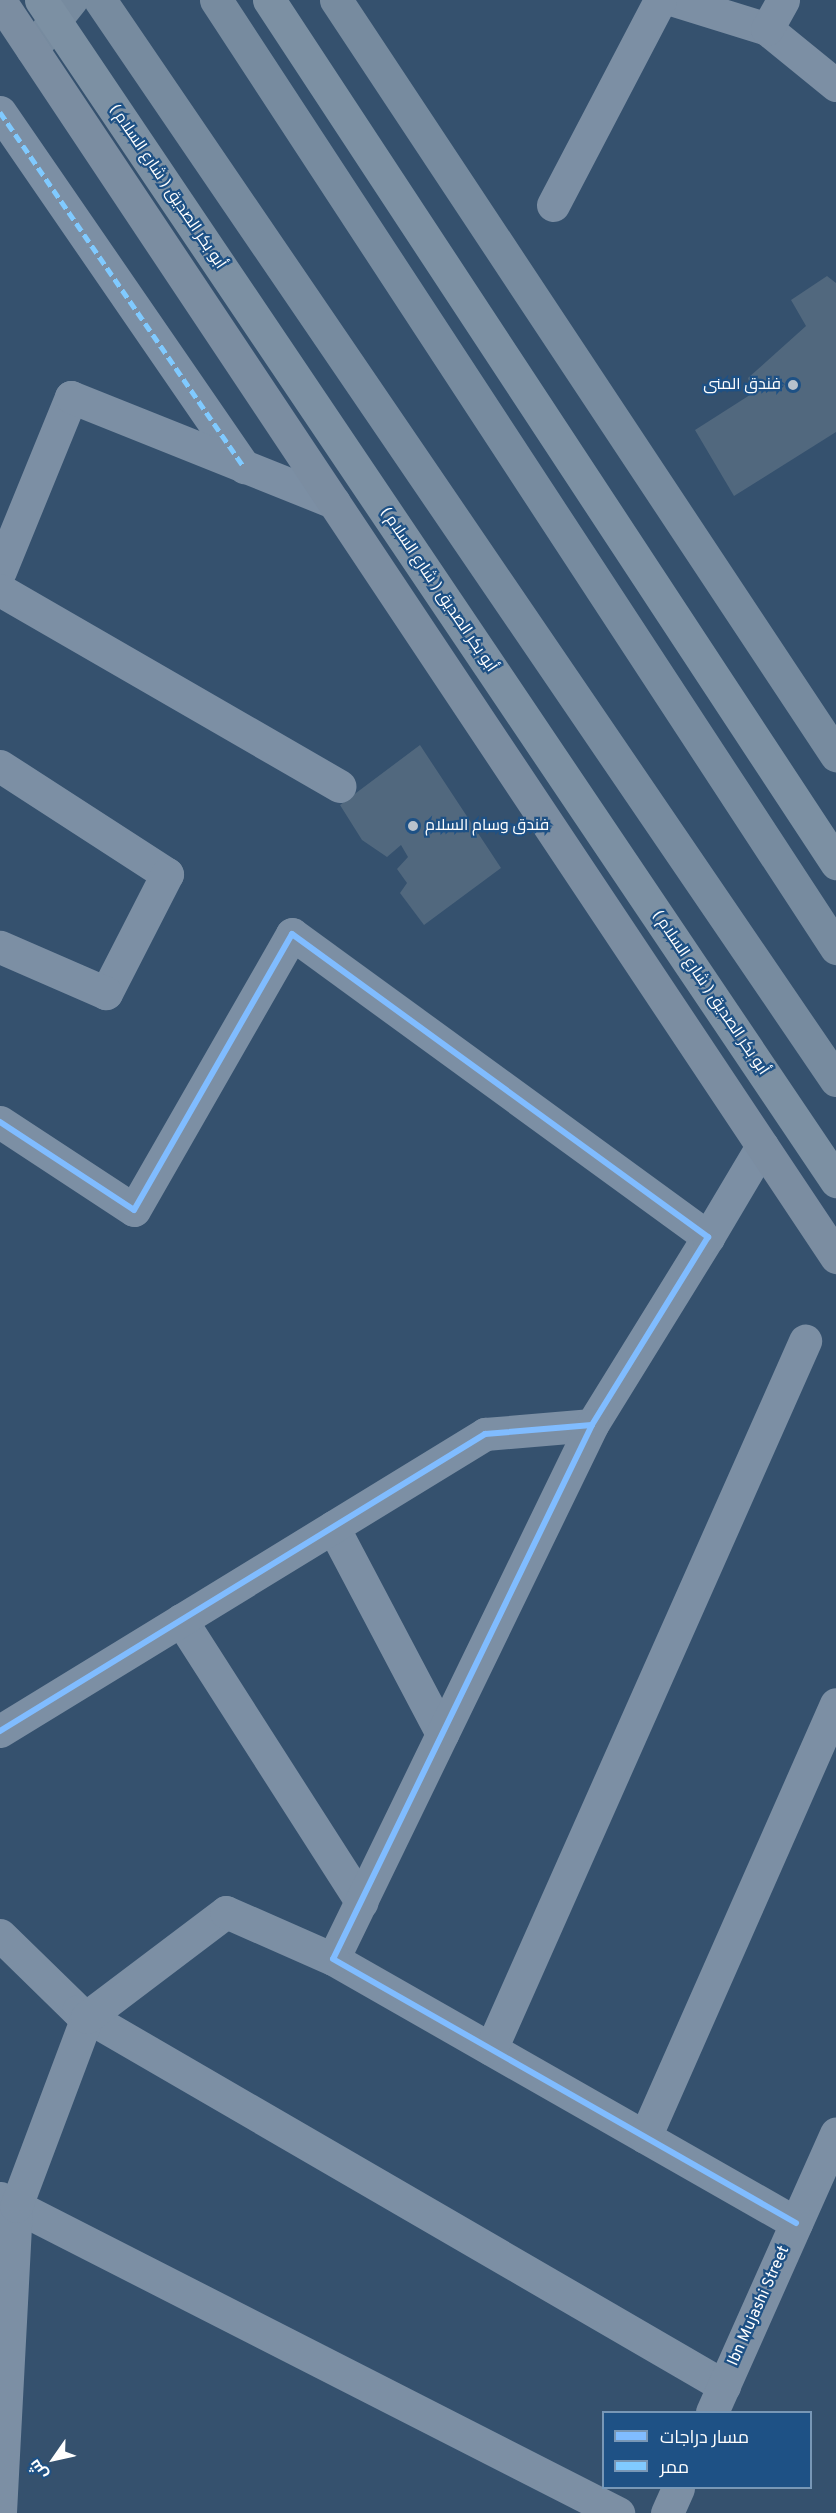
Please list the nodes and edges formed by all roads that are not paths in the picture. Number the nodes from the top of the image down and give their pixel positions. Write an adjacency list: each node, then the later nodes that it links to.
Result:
1 (41, 0): 29 (highway, ( شارع السلام ) أبو بكر الصديق, bridge)
2 (71, 0): 12 (main road)
3 (100, 0): 26 (main road)
4 (216, 0): 25 (main road)
5 (269, 0): 23 (highway)
6 (336, 0): 20 (main road)
7 (660, 0): 15 (street)
8 (674, 0): 11 (street)
9 (783, 0): 11 (street)
10 (0, 1): 12 (main road)
11 (767, 29): 13 (street)
12 (32, 49): 17 (main road)
13 (836, 85)
14 (0, 112): 16 (street)
15 (553, 205)
16 (244, 466): 17 (street); 18 (street)
17 (334, 502): 28 (main road)
18 (0, 571)
19 (0, 590): 22 (street)
20 (836, 755)
21 (0, 766): 24 (street)
22 (340, 786)
23 (836, 863)
24 (0, 947)
25 (836, 948)
26 (836, 1080)
27 (0, 1122): 30 (street)
28 (762, 1146): 30 (street); 31 (main road)
29 (836, 1181)
30 (708, 1237): 33 (street)
31 (836, 1257)
32 (805, 1341): 43 (street)
33 (592, 1425): 34 (street); 38 (street)
34 (333, 1527): 35 (street); 38 (street)
35 (181, 1620): 37 (street); 39 (street)
36 (836, 1704): 45 (street)
37 (0, 1731)
38 (442, 1734): 39 (street)
39 (361, 1902): 41 (street)
40 (0, 1935): 42 (street)
41 (333, 1959): 42 (street); 43 (street)
42 (87, 2017): 46 (street); 48 (street)
43 (491, 2049): 45 (street)
44 (836, 2133): 47 (street, Ibn Mujashi Street)
45 (645, 2137): 47 (street)
46 (8, 2202): 50 (street); 51 (street)
47 (796, 2223): 48 (street, Ibn Mujashi Street)
48 (718, 2399)
49 (677, 2489): 52 (street)
50 (0, 2512)
51 (618, 2513)
52 (667, 2513)

